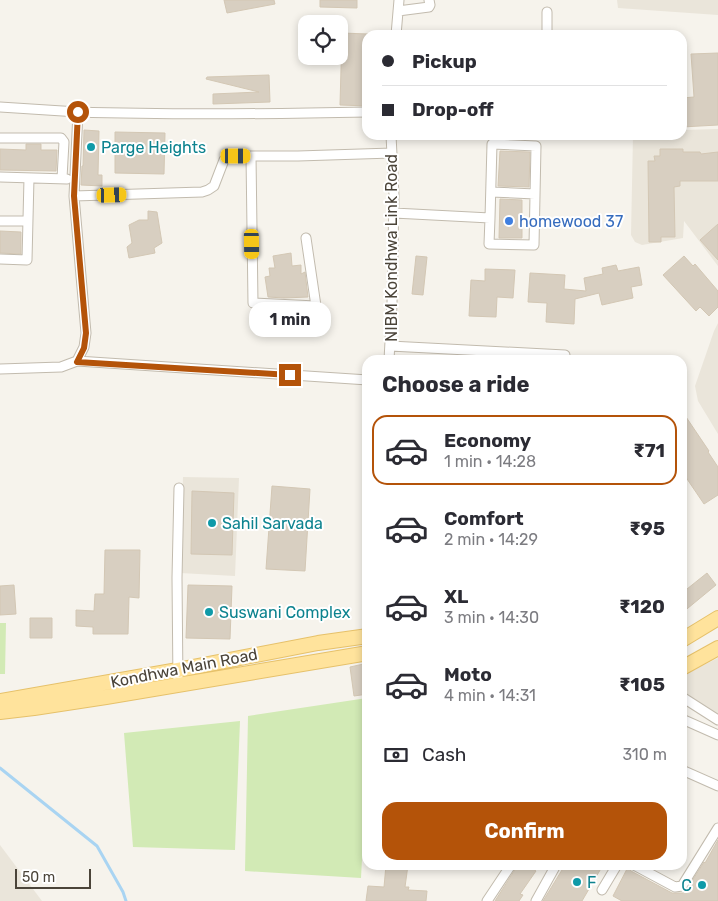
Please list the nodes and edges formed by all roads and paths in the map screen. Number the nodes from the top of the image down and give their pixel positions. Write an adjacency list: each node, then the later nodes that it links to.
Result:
1 (399, 0): 3 (street)
2 (429, 0): 3 (street)
3 (398, 11): 5 (street)
4 (547, 12): 6 (street)
5 (396, 30)
6 (547, 30)
7 (0, 107): 8 (street)
8 (78, 112): 9 (street); 17 (street)
9 (362, 112)
10 (0, 138): 16 (street)
11 (391, 140): 12 (street, NIBM Kondhwa Link Road)
12 (392, 153): 13 (street); 21 (street, NIBM Kondhwa Link Road)
13 (251, 156): 20 (street); 25 (street)
14 (0, 177): 15 (street)
15 (28, 178): 16 (street); 24 (street)
16 (62, 178): 17 (street)
17 (75, 179): 20 (street)
18 (491, 192): 19 (street); 19 (street); 22 (street)
19 (535, 194): 22 (street)
20 (74, 196): 30 (street)
21 (394, 213): 22 (street); 27 (street, NIBM Kondhwa Link Road)
22 (490, 218)
23 (0, 221): 24 (street)
24 (28, 222): 26 (street)
25 (306, 238)
26 (0, 259)
27 (390, 346): 28 (street, NIBM Kondhwa Link Road); 29 (street)
28 (389, 355)
29 (548, 355)
30 (77, 362): 31 (street); 32 (street)
31 (0, 369)
32 (362, 380)
33 (179, 488): 40 (street)
34 (718, 618): 36 (main road)
35 (362, 637): 40 (main road, Kondhwa Main Road)
36 (687, 637)
37 (718, 648): 39 (main road)
38 (362, 654): 41 (main road, Kondhwa Main Road)
39 (687, 665)
40 (178, 670): 41 (street); 43 (main road, Kondhwa Main Road)
41 (178, 684): 44 (main road, Kondhwa Main Road)
42 (687, 700): 45 (street)
43 (0, 701)
44 (0, 712)
45 (718, 720)
46 (687, 721): 47 (street)
47 (718, 736)
48 (687, 772): 49 (street)
49 (718, 786)
50 (718, 828): 54 (street)
51 (508, 870): 56 (street)
52 (553, 870): 57 (street)
53 (614, 870): 55 (street)
54 (644, 870)
55 (602, 890)
56 (487, 901)
57 (536, 901)

